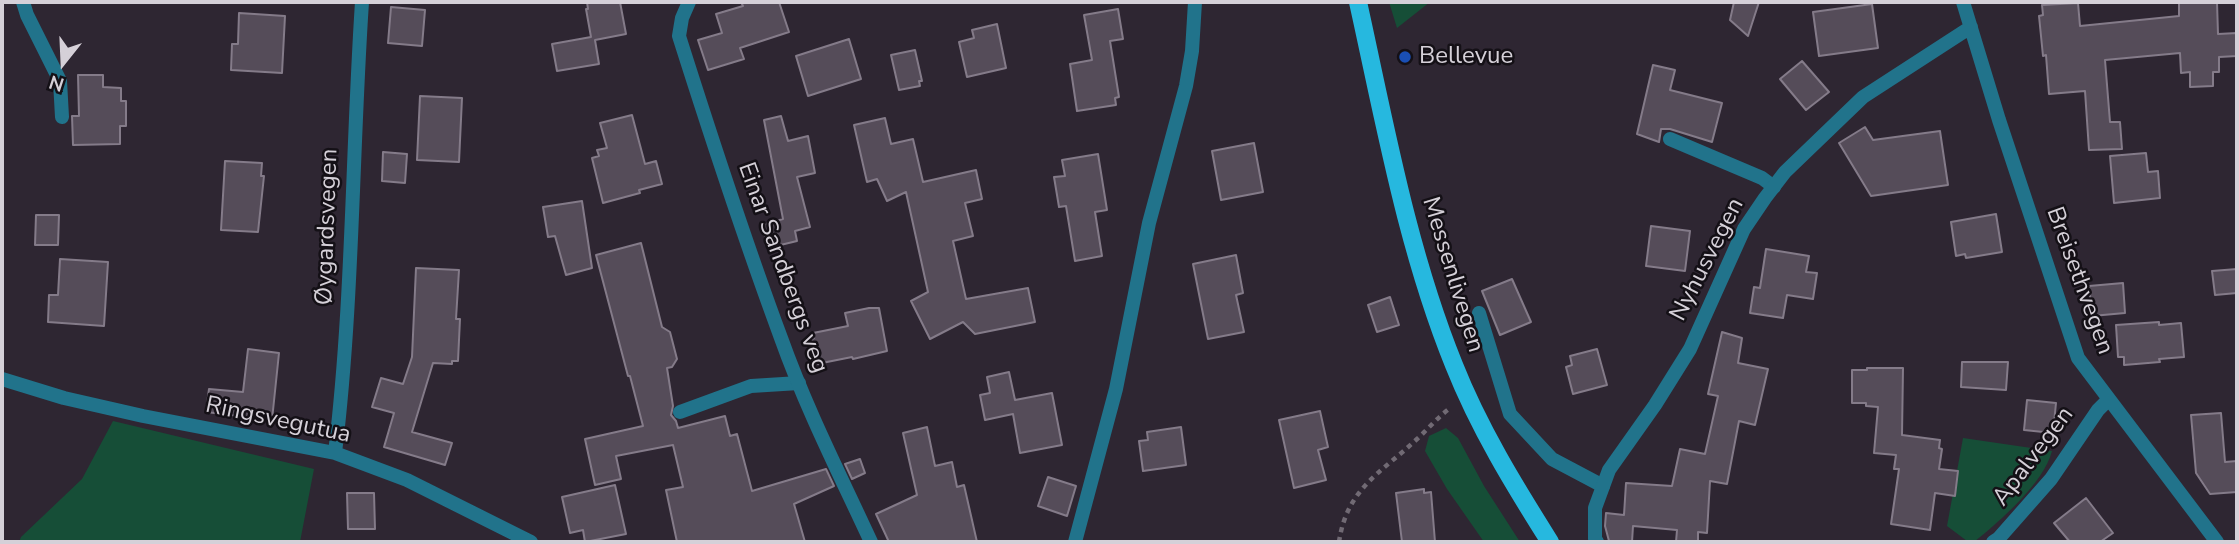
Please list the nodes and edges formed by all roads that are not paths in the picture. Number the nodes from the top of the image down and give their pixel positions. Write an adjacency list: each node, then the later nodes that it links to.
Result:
1 (23, 2): 8 (street)
2 (362, 2): 16 (street, Øygardsvegen)
3 (689, 2): 13 (street, Einar Sandbergs veg)
4 (1195, 2): 20 (street)
5 (1358, 2): 21 (main road, Messenlivegen)
6 (1963, 2): 7 (street, Breisethvegen)
7 (1970, 27): 10 (street, Nyhusvegen); 14 (street, Breisethvegen)
8 (62, 117)
9 (1670, 139): 10 (street)
10 (1774, 187): 17 (street, Nyhusvegen)
11 (1479, 313): 17 (street)
12 (2, 379): 16 (street, Ringsvegutua)
13 (799, 383): 15 (street); 19 (street, Einar Sandbergs veg)
14 (2109, 399): 23 (street, Apalvegen); 24 (street, Breisethvegen)
15 (680, 412)
16 (335, 453): 18 (street, Ringsvegutua)
17 (1603, 486): 22 (street, Nyhusvegen)
18 (531, 542)
19 (871, 542)
20 (1075, 542)
21 (1550, 542)
22 (1597, 542)
23 (1993, 542)
24 (2217, 542)

